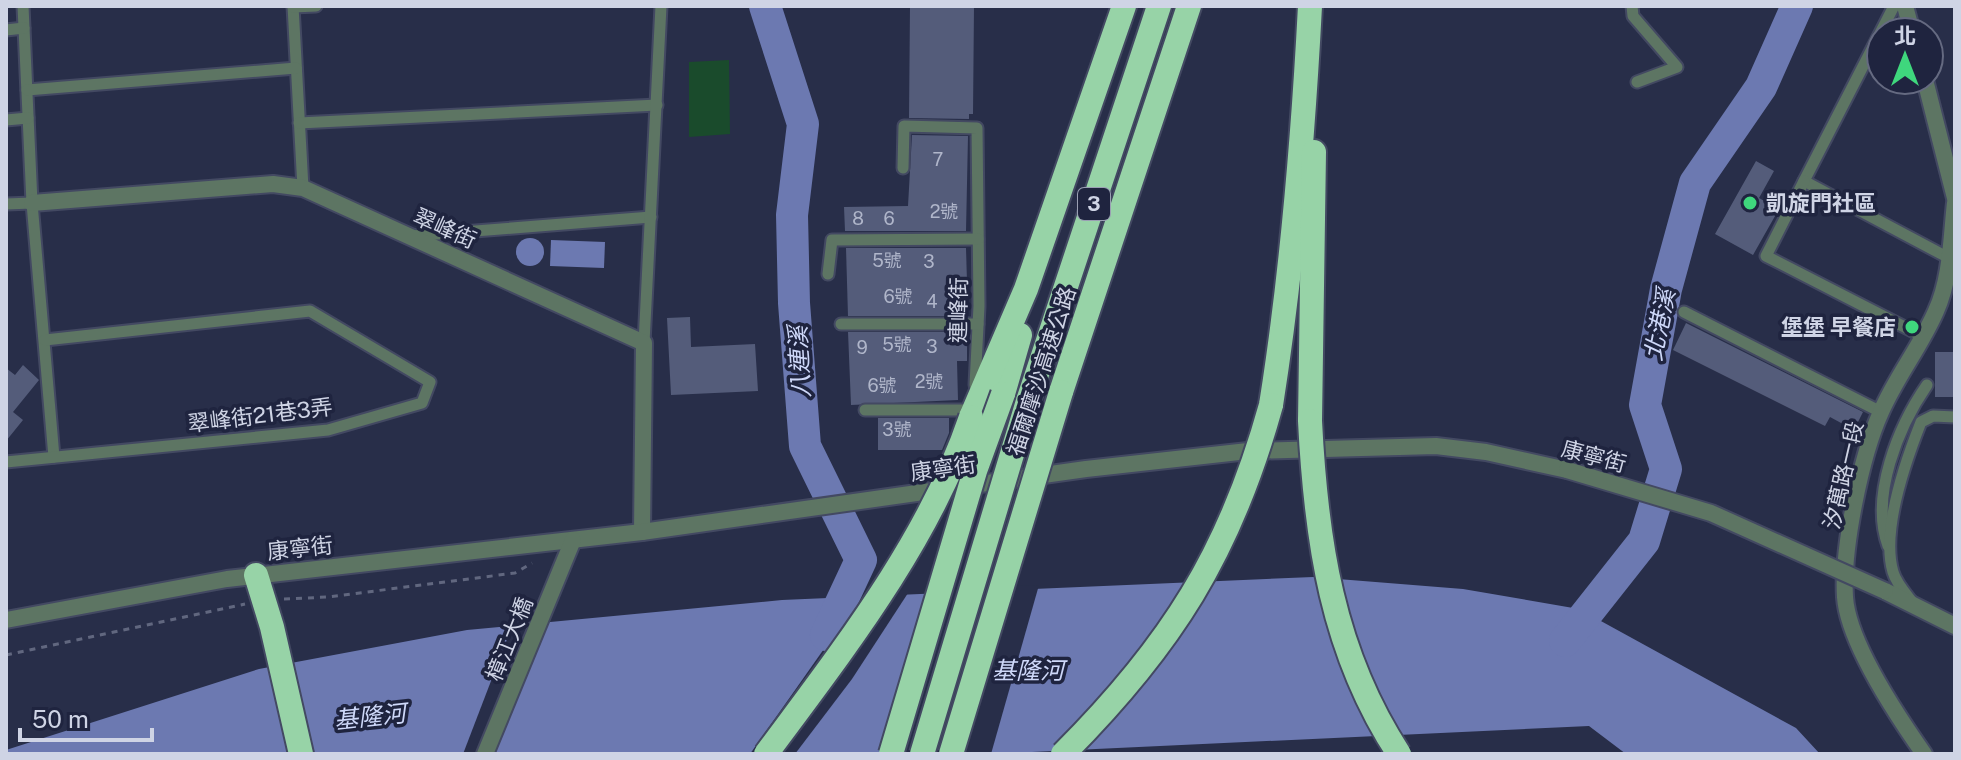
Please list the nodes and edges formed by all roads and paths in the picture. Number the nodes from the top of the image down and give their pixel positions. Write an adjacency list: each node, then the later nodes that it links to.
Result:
1 (23, 6): 11 (lane)
2 (316, 6): 10 (lane)
3 (661, 6): 18 (lane)
4 (1124, 6): 33 (highway)
5 (1159, 6): 62 (highway, 福爾摩沙高速公路 / 3, bridge)
6 (1189, 6): 63 (highway, 福爾摩沙高速公路 / 3, bridge)
7 (1310, 6): 13 (highway)
8 (1632, 6): 15 (lane)
9 (1894, 6): 23 (lane)
10 (293, 7): 14 (lane)
11 (24, 28): 12 (lane); 16 (lane)
12 (6, 30)
13 (1308, 49): 64 (highway, bridge); 65 (highway, bridge)
14 (296, 68): 16 (lane); 21 (lane)
15 (1637, 82)
16 (27, 90): 19 (lane)
17 (1929, 96): 25 (street, 汐萬路一段)
18 (657, 105): 21 (lane); 28 (lane)
19 (28, 118): 20 (lane); 26 (lane)
20 (6, 120)
21 (299, 123): 24 (lane)
22 (903, 168): 30 (lane, 連峰街)
23 (1804, 181): 31 (lane); 37 (lane)
24 (303, 188): 26 (street, 翠峰街); 29 (street, 翠峰街)
25 (1955, 200): 31 (street, 汐萬路一段)
26 (32, 203): 27 (lane); 38 (lane)
27 (6, 204)
28 (651, 217): 29 (lane); 39 (lane)
29 (410, 237): 39 (street, 翠峰街)
30 (978, 239): 32 (lane); 36 (lane, 連峰街)
31 (1949, 258): 37 (street, 汐萬路一段)
32 (828, 274)
33 (1026, 289): 43 (highway); 61 (highway, bridge)
34 (1684, 312): 42 (lane)
35 (841, 324): 36 (lane)
36 (978, 324): 43 (lane, 連峰街)
37 (1924, 337): 42 (street, 汐萬路一段)
38 (45, 340): 45 (lane); 45 (lane, 翠峰街21巷3弄)
39 (644, 343): 48 (street)
40 (1927, 385): 50 (lane)
41 (865, 410): 43 (lane)
42 (1881, 412): 66 (street, 汐萬路一段)
43 (970, 414): 47 (lane, 連峰街); 60 (highway, bridge)
44 (1955, 417): 50 (lane)
45 (54, 457): 46 (lane)
46 (6, 462)
47 (946, 489): 48 (street, 康寧街); 54 (street, 康寧街, bridge)
48 (642, 532): 49 (street, 康寧街)
49 (573, 540): 52 (street, 康寧街); 59 (street, 樟江大橋)
50 (1889, 548): 54 (lane)
51 (538, 560): 53 (path)
52 (256, 575): 53 (highway); 55 (street, 康寧街)
53 (264, 601): 57 (path); 58 (highway)
54 (1913, 604): 56 (street, 康寧街)
55 (6, 620)
56 (1955, 626)
57 (6, 655)
58 (301, 754)
59 (485, 754)
60 (766, 754)
61 (891, 754)
62 (922, 754)
63 (951, 754)
64 (1063, 754)
65 (1399, 754)
66 (1924, 754)

